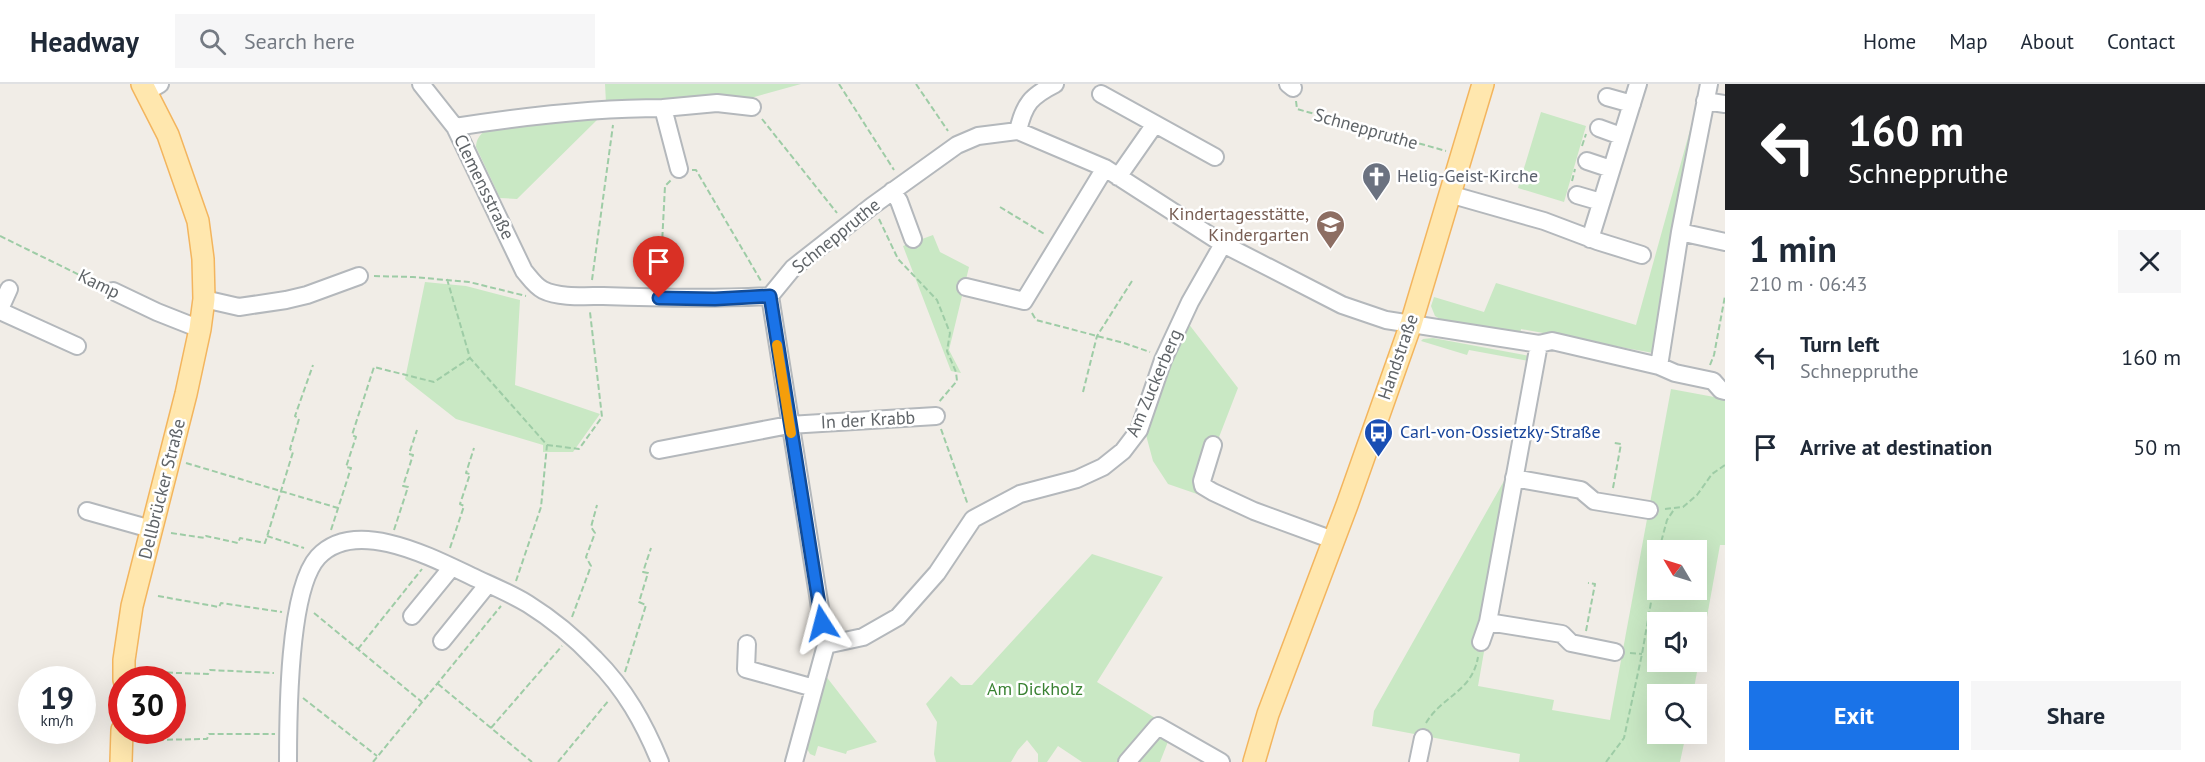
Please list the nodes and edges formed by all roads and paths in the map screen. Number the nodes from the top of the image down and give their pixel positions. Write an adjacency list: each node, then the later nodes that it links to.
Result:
1 (421, 84): 19 (street, Clemensstraße)
2 (839, 84): 30 (path)
3 (916, 84): 23 (path)
4 (1055, 84): 21 (street)
5 (1483, 84): 24 (main road, Handstraße)
6 (1638, 84): 13 (street)
7 (1709, 84): 12 (street)
8 (1291, 86): 24 (path, Schneppruthe)
9 (150, 87): 56 (main road, Dellbrücker Straße)
10 (1101, 94): 18 (street)
11 (1607, 97): 13 (street)
12 (1705, 101): 14 (street); 37 (street)
13 (1632, 104): 22 (street)
14 (1725, 104)
15 (752, 107): 17 (street); 36 (path)
16 (615, 108): 17 (street); 19 (street); 48 (path)
17 (663, 108): 27 (street)
18 (1155, 124): 25 (street); 29 (street)
19 (455, 127): 52 (street, Clemensstraße)
20 (1599, 128): 22 (street)
21 (1018, 130): 23 (street, Schneppruthe); 29 (street)
22 (1622, 136): 28 (street)
23 (957, 145): 30 (street, Schneppruthe)
24 (1460, 156): 31 (main road, Handstraße)
25 (1215, 157)
26 (1587, 161): 28 (street)
27 (679, 169): 53 (path); 55 (path)
28 (1611, 169): 33 (street)
29 (1112, 173): 42 (street); 43 (street)
30 (897, 187): 34 (street, Schneppruthe); 39 (street)
31 (1449, 194): 40 (street); 62 (main road, Handstraße)
32 (1577, 195): 33 (street)
33 (1601, 202): 40 (street)
34 (872, 206): 36 (street, Schneppruthe); 74 (path)
35 (1000, 207): 42 (path)
36 (846, 225): 53 (street, Schneppruthe)
37 (1680, 232): 41 (street); 70 (street)
38 (0, 236): 51 (path, Kamp)
39 (913, 239)
40 (1590, 239): 44 (street)
41 (1725, 242)
42 (1059, 243): 57 (street)
43 (1223, 244): 62 (street); 68 (street, Am Zuckerberg)
44 (1642, 255)
45 (359, 276): 46 (path); 56 (street)
46 (447, 279): 52 (path); 67 (path)
47 (1132, 281): 64 (path)
48 (591, 286)
49 (966, 287): 57 (street)
50 (9, 289): 58 (street)
51 (113, 291): 63 (street, Kamp)
52 (545, 291): 55 (street)
53 (770, 296): 55 (street); 75 (street)
54 (1725, 296): 60 (path)
55 (659, 298)
56 (204, 299): 63 (main road, Dellbrücker Straße)
57 (1024, 301): 64 (path)
58 (0, 310): 66 (street)
59 (590, 310): 78 (path)
60 (1721, 320): 61 (path); 71 (path)
61 (1725, 321)
62 (1411, 324): 65 (street); 96 (main road, Handstraße)
63 (200, 329): 94 (main road, Dellbrücker Straße)
64 (1097, 336): 68 (path); 73 (path)
65 (1539, 344): 70 (street); 85 (street)
66 (77, 346)
67 (470, 358): 78 (path); 89 (path)
68 (1162, 360): 93 (street, Am Zuckerberg)
69 (313, 365): 86 (path)
70 (1659, 366): 71 (street)
71 (1707, 379): 72 (street)
72 (1725, 391)
73 (1083, 392)
74 (936, 416): 75 (street, In der Krabb); 93 (path)
75 (789, 425): 81 (street, In der Krabb); 113 (street)
76 (417, 430): 98 (path)
77 (1614, 443): 87 (path)
78 (547, 445): 82 (path)
79 (1213, 445): 96 (street)
80 (474, 448): 101 (path)
81 (659, 450)
82 (546, 457)
83 (181, 461): 86 (path)
84 (1725, 465): 90 (path)
85 (1514, 478): 87 (street); 108 (street)
86 (281, 490): 89 (path); 95 (path)
87 (1609, 504): 91 (street)
88 (597, 505): 109 (path)
89 (338, 508): 100 (path)
90 (1675, 508): 91 (path); 97 (path)
91 (1649, 510)
92 (87, 511): 94 (street)
93 (974, 519): 113 (street, Am Zuckerberg)
94 (161, 531): 95 (path); 117 (main road, Dellbrücker Straße)
95 (267, 536): 100 (path)
96 (1334, 540): 138 (main road, Handstraße)
97 (1662, 540)
98 (390, 544): 100 (street); 101 (street)
99 (651, 548): 121 (path)
100 (322, 553): 106 (street)
101 (443, 563): 103 (street); 107 (street); 115 (path)
102 (1588, 583): 114 (path)
103 (488, 584): 109 (street); 110 (street)
104 (158, 596): 106 (path)
105 (1651, 600): 140 (path)
106 (298, 608): 115 (path); 119 (street)
107 (412, 616)
108 (1488, 622): 111 (street); 114 (street)
109 (567, 633): 121 (street); 124 (path)
110 (442, 641)
111 (1481, 642): 126 (path)
112 (747, 644): 122 (street)
113 (826, 645): 122 (street)
114 (1583, 645): 116 (street)
115 (358, 649): 123 (path)
116 (1615, 651)
117 (124, 666)
118 (186, 673): 119 (path)
119 (290, 681): 125 (street); 129 (path)
120 (438, 684): 124 (path)
121 (620, 686): 133 (path); 134 (street)
122 (814, 688): 135 (street)
123 (422, 702)
124 (491, 728): 132 (path)
125 (288, 734): 127 (path); 131 (street)
126 (1423, 738): 139 (street)
127 (186, 739)
128 (122, 744): 130 (main road)
129 (378, 757)
130 (121, 762)
131 (288, 762)
132 (532, 762)
133 (558, 762)
134 (660, 762)
135 (794, 762)
136 (1126, 762): 137 (street)
137 (1221, 762)
138 (1254, 762)
139 (1418, 762)
140 (1606, 762)

